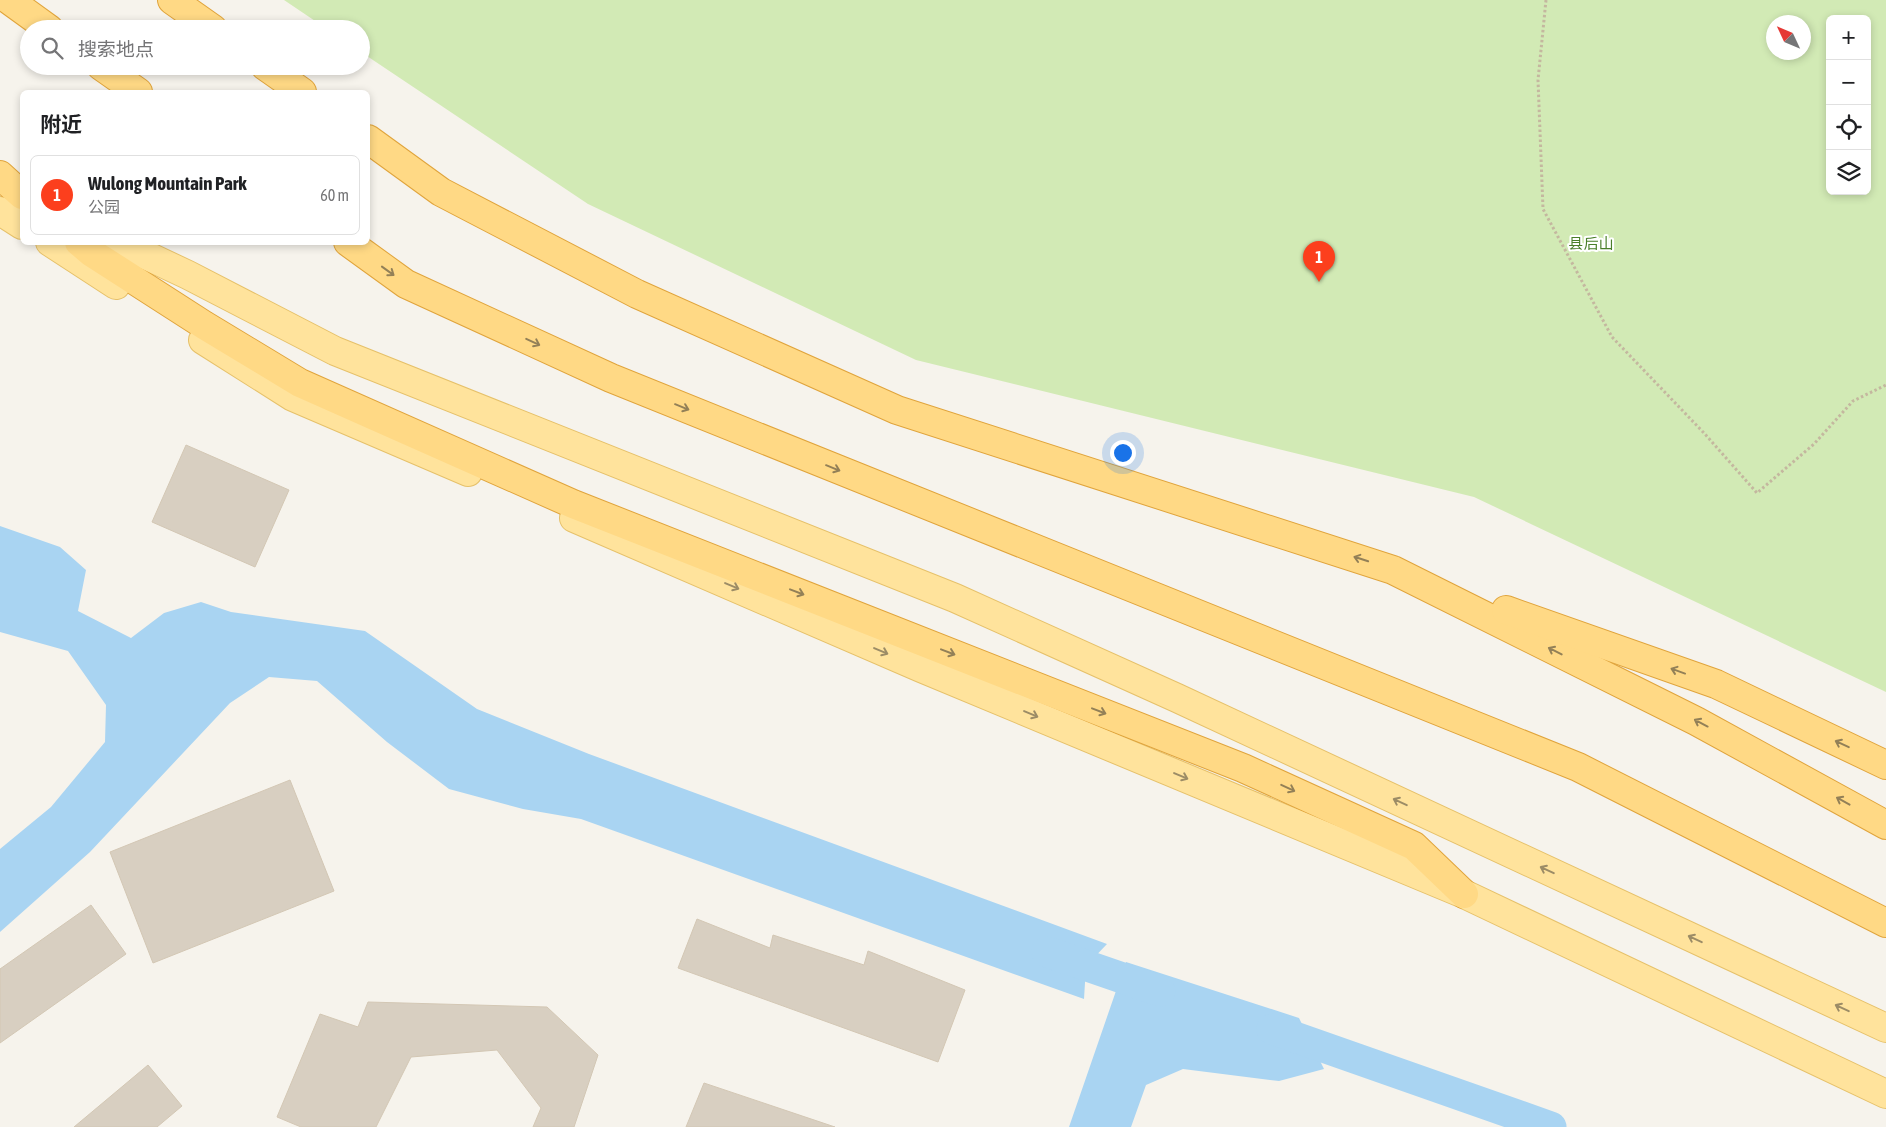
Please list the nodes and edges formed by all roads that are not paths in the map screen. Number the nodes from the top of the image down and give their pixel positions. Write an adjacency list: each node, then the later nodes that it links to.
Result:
1 (9, 0): 3 (highway)
2 (172, 0): 4 (highway)
3 (37, 20)
4 (200, 20)
5 (114, 75): 7 (highway)
6 (278, 75): 8 (highway)
7 (135, 90)
8 (299, 90)
9 (370, 140): 20 (highway, one-way to 9)
10 (0, 175): 12 (highway)
11 (0, 188): 13 (main road)
12 (20, 195)
13 (20, 196)
14 (0, 211): 15 (main road)
15 (20, 224)
16 (55, 245): 23 (main road, one-way to 23)
17 (83, 245): 23 (highway, one-way to 23)
18 (124, 245): 25 (main road, one-way to 18)
19 (352, 245): 24 (highway, one-way to 24)
20 (1393, 570): 21 (highway, one-way to 20); 22 (highway, one-way to 20)
21 (1886, 765)
22 (1886, 825)
23 (1464, 894): 26 (main road)
24 (1886, 923)
25 (1886, 1028)
26 (1886, 1094)

